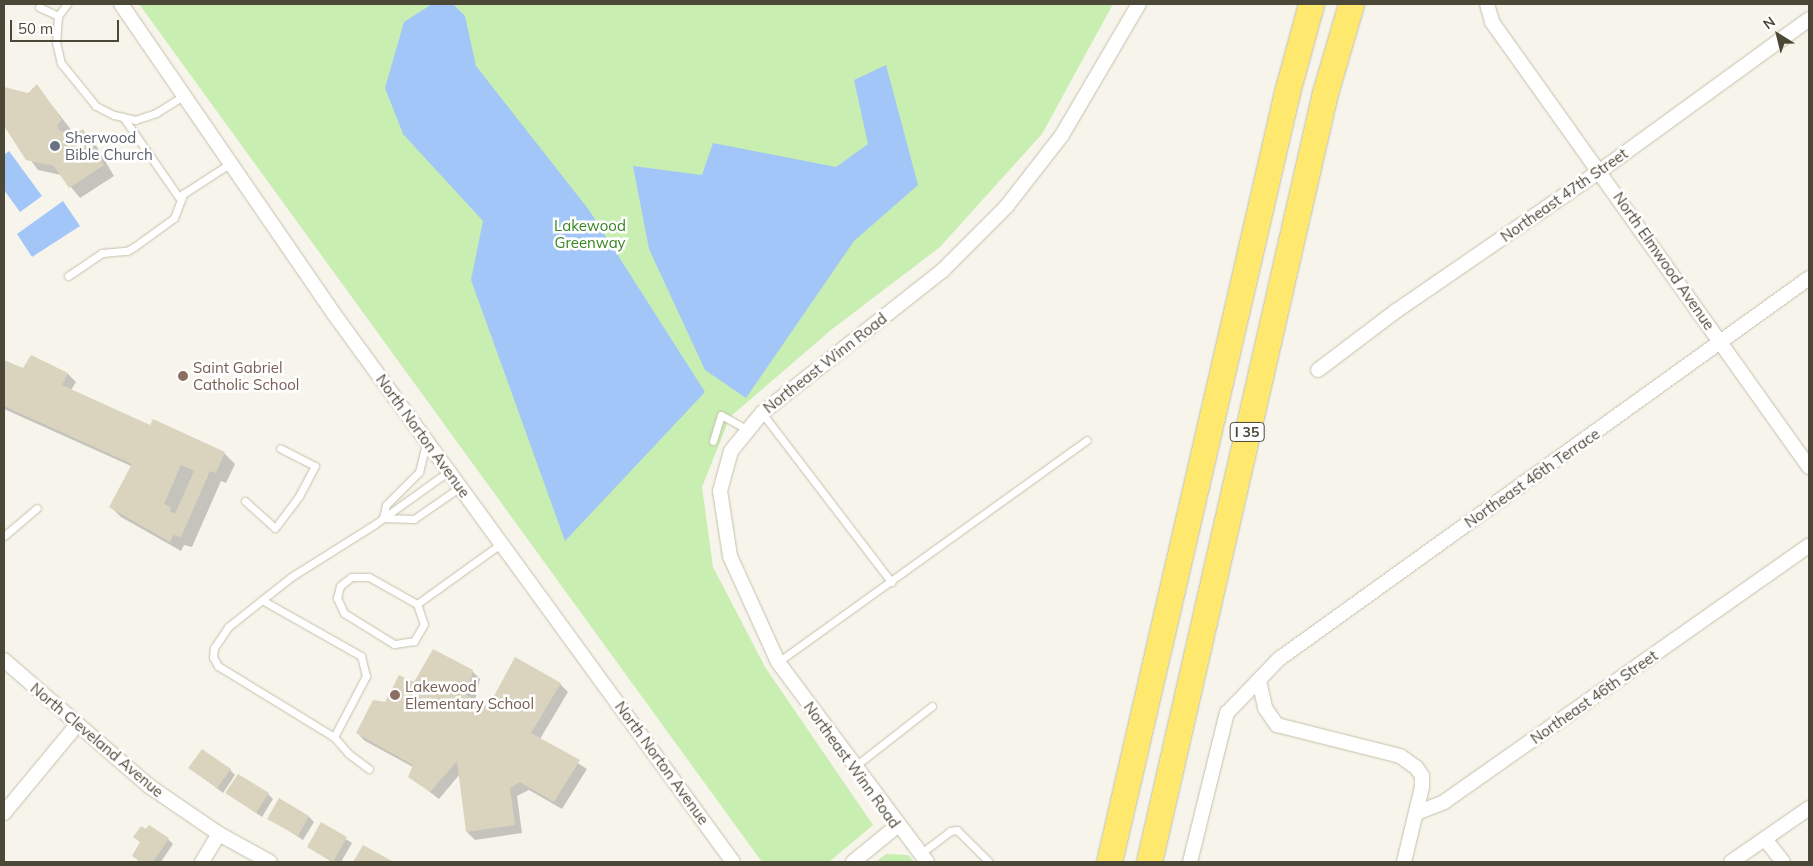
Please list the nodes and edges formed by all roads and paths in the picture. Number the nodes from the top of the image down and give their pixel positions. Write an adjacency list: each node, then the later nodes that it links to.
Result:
1 (67, 4): 9 (lane)
2 (121, 4): 12 (street, North Norton Avenue)
3 (1139, 4): 21 (street, Northeast Winn Road)
4 (1296, 4): 11 (highway)
5 (1311, 4): 11 (highway, I 35)
6 (1350, 4): 60 (highway, I 35)
7 (1487, 4): 15 (street, North Elmwood Avenue)
8 (39, 7): 9 (lane)
9 (58, 16): 13 (lane)
10 (1809, 19): 15 (street, Northeast 47th Street)
11 (1287, 92): 59 (highway, I 35)
12 (185, 95): 13 (lane); 14 (street, North Norton Avenue)
13 (123, 117): 16 (lane)
14 (231, 163): 16 (lane); 24 (street, North Norton Avenue)
15 (1600, 170): 19 (street, North Elmwood Avenue); 20 (street, Northeast 47th Street)
16 (180, 199): 17 (lane)
17 (68, 276)
18 (1809, 278): 19 (street, Northeast 46th Terrace)
19 (1722, 343): 27 (street, North Elmwood Avenue); 41 (street, Northeast 46th Terrace)
20 (1318, 370)
21 (762, 413): 22 (street, Northeast Winn Road); 36 (lane)
22 (748, 430): 25 (lane); 40 (street, Northeast Winn Road)
23 (1087, 440): 36 (lane)
24 (427, 441): 28 (street, North Norton Avenue); 32 (lane)
25 (713, 441)
26 (280, 448): 30 (lane)
27 (1809, 467)
28 (449, 471): 29 (street, North Norton Avenue); 32 (lane)
29 (461, 487): 32 (lane); 34 (street, North Norton Avenue)
30 (245, 501)
31 (37, 508): 33 (lane)
32 (383, 518): 37 (lane)
33 (4, 536)
34 (502, 543): 38 (lane); 56 (street, North Norton Avenue)
35 (1809, 545): 49 (street, Northeast 46th Street)
36 (891, 582): 40 (lane)
37 (262, 600): 44 (lane); 44 (lane)
38 (417, 604): 38 (lane)
39 (4, 660): 43 (street, North Cleveland Avenue)
40 (778, 662): 45 (street, Northeast Winn Road)
41 (1259, 681): 49 (street); 61 (street, Northeast 46th Terrace)
42 (932, 706): 45 (lane)
43 (76, 726): 48 (street); 51 (street, North Cleveland Avenue)
44 (334, 737): 46 (lane)
45 (853, 767): 50 (street, Northeast Winn Road)
46 (369, 769)
47 (1809, 808): 52 (street)
48 (4, 813)
49 (1416, 814): 62 (street)
50 (897, 826): 53 (street, Northeast Winn Road); 57 (street)
51 (219, 834): 54 (street); 55 (street, North Cleveland Avenue)
52 (1765, 838): 63 (street); 64 (street)
53 (924, 858): 58 (lane)
54 (202, 862)
55 (270, 862)
56 (734, 862)
57 (854, 862)
58 (989, 862)
59 (1109, 862)
60 (1149, 862)
61 (1190, 862)
62 (1404, 862)
63 (1731, 862)
64 (1783, 862)

